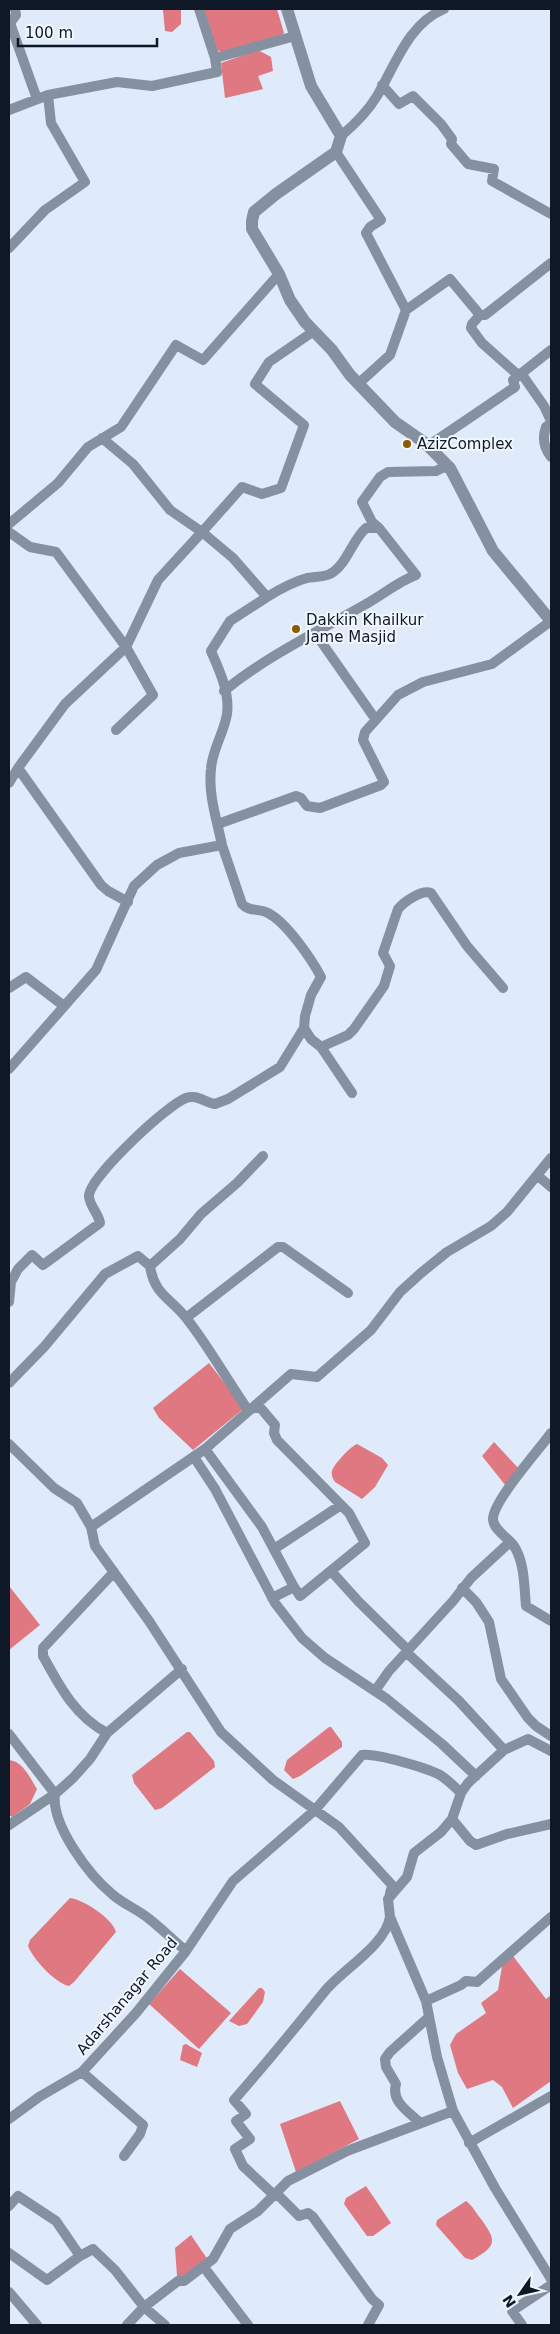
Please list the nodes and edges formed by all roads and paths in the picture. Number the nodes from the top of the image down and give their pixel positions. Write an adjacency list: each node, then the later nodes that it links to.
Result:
1 (15, 9): 9 (street)
2 (199, 9): 6 (street)
3 (287, 9): 5 (street)
4 (444, 9): 7 (street)
5 (295, 36): 6 (street); 11 (street)
6 (216, 58): 8 (street)
7 (382, 85): 11 (street); 13 (street)
8 (48, 95): 9 (street); 14 (street)
9 (36, 99): 10 (street)
10 (9, 110)
11 (341, 136): 12 (street)
12 (336, 152): 16 (street); 17 (street)
13 (551, 214)
14 (9, 248)
15 (551, 263): 18 (street)
16 (279, 274): 19 (street); 24 (street)
17 (406, 310): 18 (street); 22 (street)
18 (480, 315): 21 (street)
19 (314, 331): 22 (street); 31 (street)
20 (551, 350): 21 (street)
21 (520, 374): 23 (street); 25 (street)
22 (358, 384): 25 (street)
23 (551, 422): 26 (street)
24 (102, 438): 28 (street); 31 (street)
25 (428, 446): 27 (street)
26 (551, 457)
27 (450, 468): 29 (street); 33 (street)
28 (9, 524)
29 (379, 528): 32 (street); 34 (street)
30 (9, 532): 35 (street)
31 (202, 532): 32 (street); 35 (street)
32 (268, 597): 36 (street)
33 (551, 621): 37 (street)
34 (315, 633): 36 (street); 37 (street)
35 (126, 647): 38 (street); 39 (street)
36 (224, 691): 41 (street)
37 (376, 720): 41 (street)
38 (116, 730)
39 (18, 768): 40 (street); 43 (street)
40 (9, 783)
41 (218, 824): 42 (street)
42 (222, 845): 43 (street); 47 (street)
43 (128, 902): 46 (street)
44 (9, 988): 46 (street)
45 (503, 988): 48 (street)
46 (64, 1006): 49 (street)
47 (304, 1028): 48 (street); 57 (street)
48 (321, 1048): 50 (street)
49 (9, 1069)
50 (352, 1093)
51 (263, 1156): 55 (street)
52 (551, 1158): 53 (street)
53 (537, 1175): 54 (street); 60 (street)
54 (551, 1187)
55 (150, 1266): 58 (street); 59 (street)
56 (348, 1293): 58 (street)
57 (9, 1302)
58 (186, 1318): 60 (street)
59 (9, 1383)
60 (246, 1411): 63 (street); 65 (street)
61 (551, 1433): 67 (street)
62 (9, 1444): 66 (street)
63 (204, 1449): 64 (street); 68 (street)
64 (194, 1456): 66 (street); 73 (street)
65 (341, 1505): 68 (street); 69 (street)
66 (91, 1527): 70 (street)
67 (510, 1542): 72 (street); 74 (street)
68 (274, 1549): 71 (street)
69 (331, 1571): 71 (street); 75 (street)
70 (114, 1572): 76 (street); 78 (street)
71 (294, 1587): 73 (street)
72 (462, 1588): 75 (street); 80 (street)
73 (272, 1598): 77 (street)
74 (551, 1621)
75 (407, 1651): 77 (street); 81 (street)
76 (182, 1669): 78 (street); 86 (street)
77 (375, 1691): 83 (street)
78 (107, 1733): 85 (street)
79 (9, 1734): 85 (street)
80 (551, 1736)
81 (504, 1750): 82 (street); 83 (street)
82 (551, 1752)
83 (476, 1776): 84 (street)
84 (461, 1793): 86 (street, Adarshanagar Road); 87 (street)
85 (54, 1794): 89 (street); 93 (street)
86 (315, 1810): 90 (street); 93 (street, Adarshanagar Road)
87 (452, 1819): 88 (street); 90 (street)
88 (551, 1824)
89 (9, 1825)
90 (388, 1899): 91 (street)
91 (390, 1917): 94 (street); 103 (street)
92 (551, 1917): 94 (street)
93 (186, 1951): 96 (street, Adarshanagar Road)
94 (426, 2001): 95 (street)
95 (429, 2017): 98 (street); 100 (street)
96 (82, 2072): 99 (street, Adarshanagar Road); 102 (street)
97 (551, 2096): 101 (street)
98 (453, 2111): 100 (street); 101 (street)
99 (9, 2119)
100 (420, 2123): 103 (street)
101 (469, 2143): 108 (street)
102 (124, 2156)
103 (276, 2195): 107 (street); 116 (street)
104 (9, 2206): 106 (street)
105 (9, 2253): 106 (street)
106 (80, 2256): 111 (street)
107 (203, 2266): 111 (street); 115 (street)
108 (551, 2279)
109 (551, 2285): 117 (street)
110 (9, 2292): 112 (street)
111 (144, 2307): 113 (street); 114 (street)
112 (36, 2325)
113 (127, 2325)
114 (165, 2325)
115 (248, 2325)
116 (368, 2325)
117 (522, 2325)

